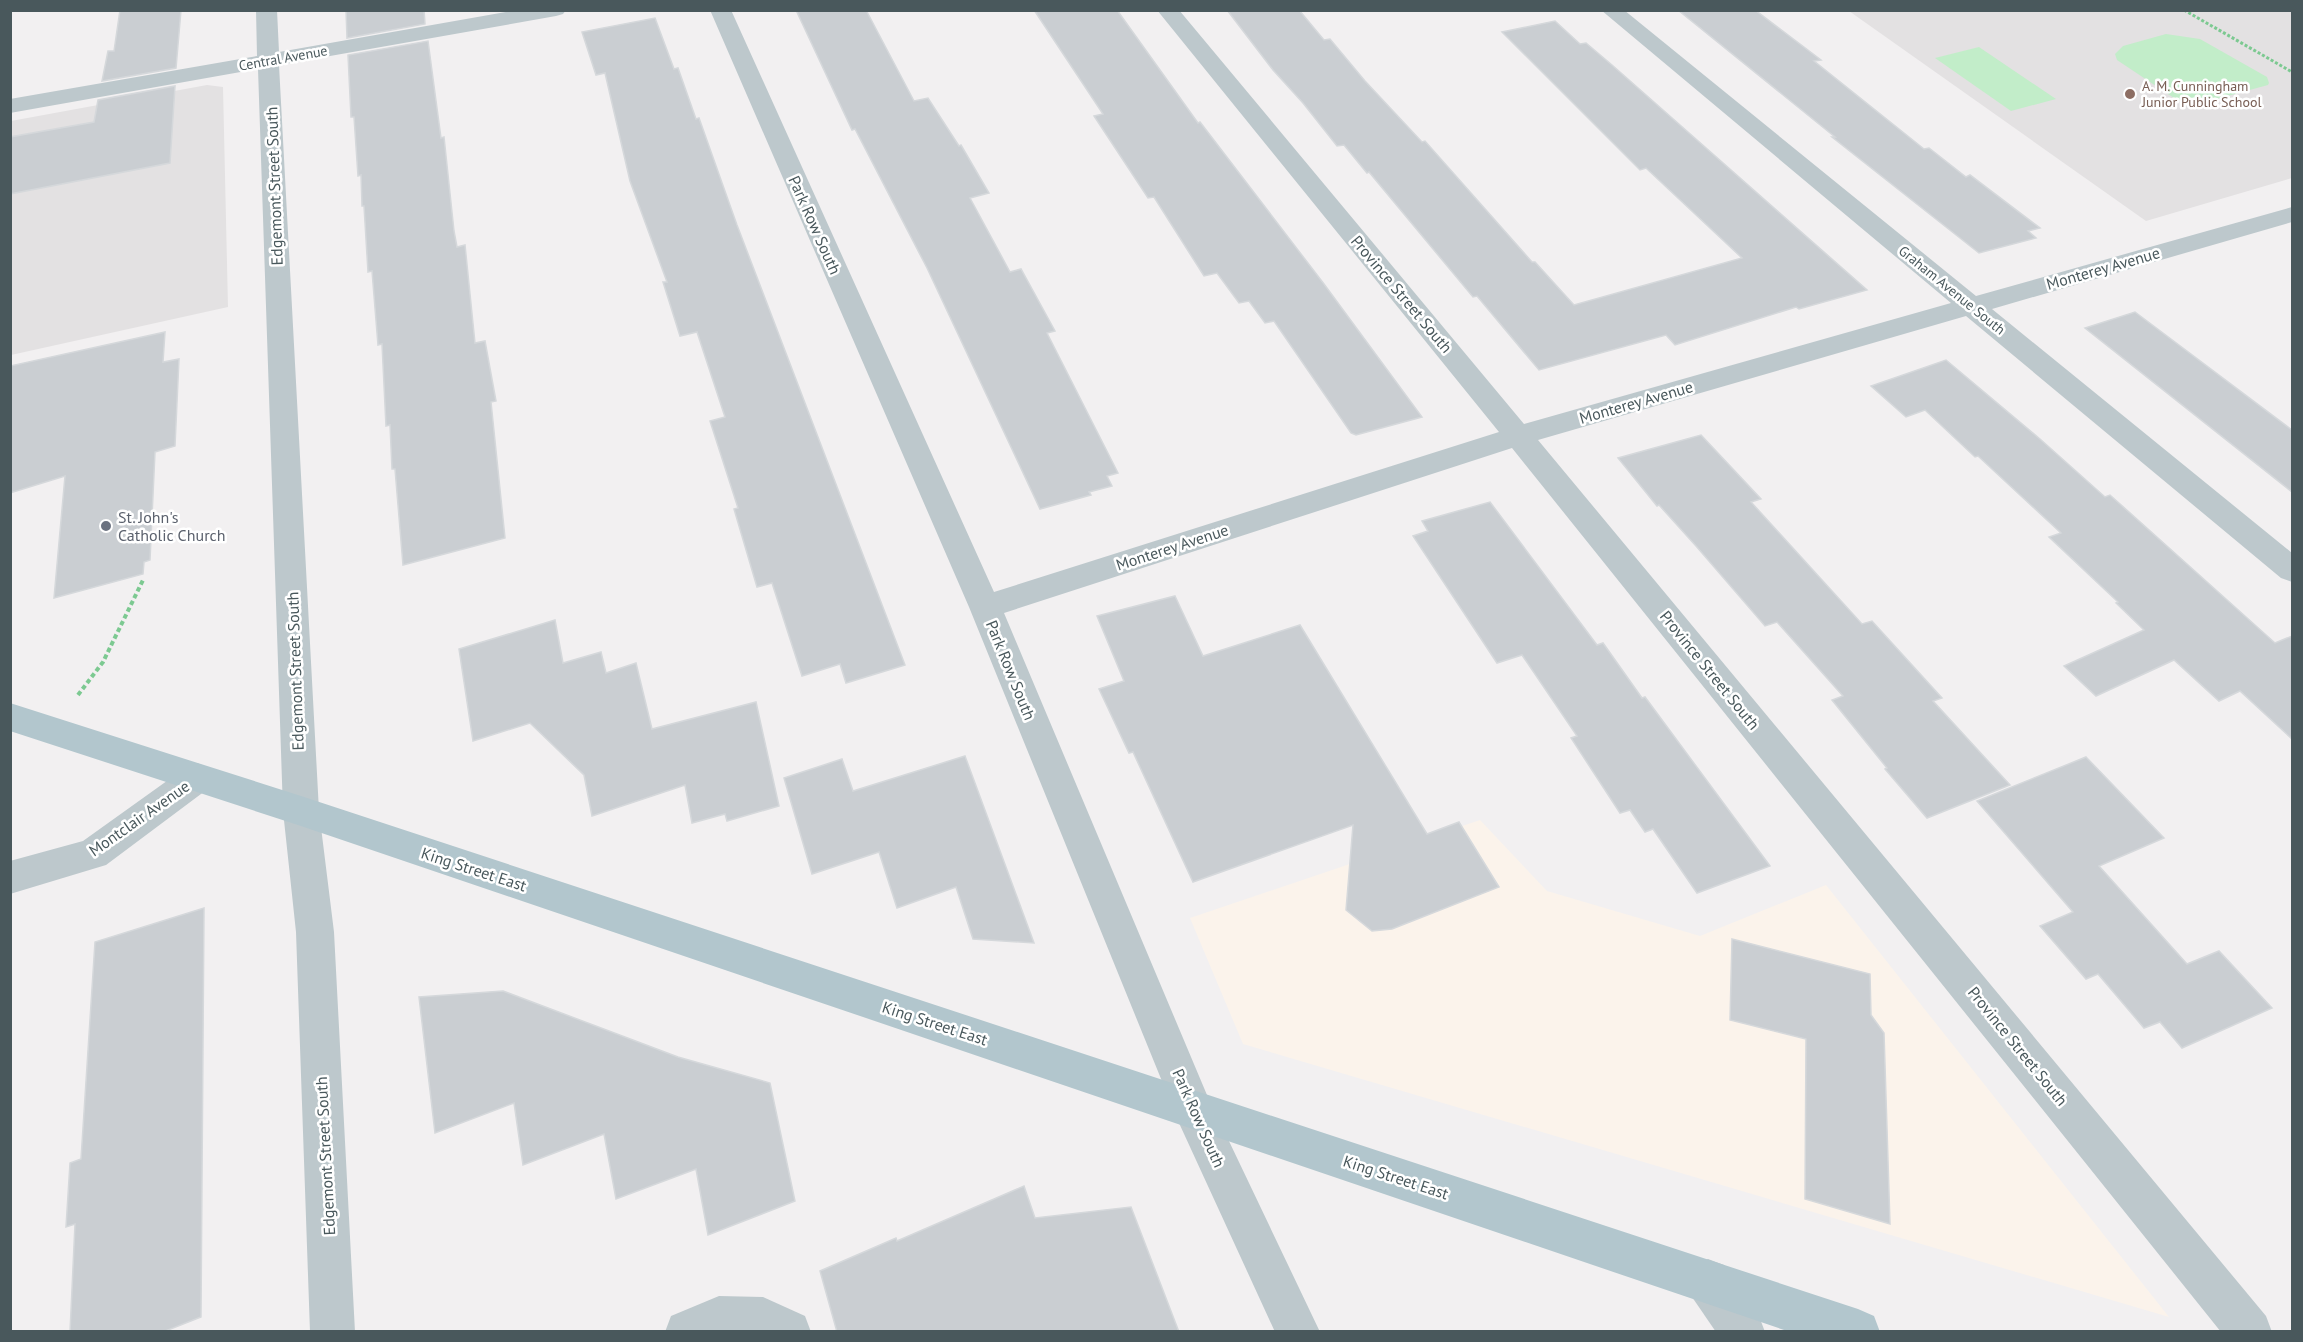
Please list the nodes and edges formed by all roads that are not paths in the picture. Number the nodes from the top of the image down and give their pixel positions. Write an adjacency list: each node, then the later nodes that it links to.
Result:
1 (266, 10): 6 (street, Edgemont Street South)
2 (556, 10): 6 (street, Central Avenue)
3 (720, 10): 12 (street, Park Row South)
4 (1167, 10): 10 (street, Province Street South)
5 (1611, 10): 9 (street, Graham Avenue South)
6 (268, 60): 7 (street, Central Avenue); 15 (street, Edgemont Street South)
7 (10, 106)
8 (2292, 214): 9 (street, Monterey Avenue)
9 (1971, 306): 10 (street, Monterey Avenue); 11 (street, Graham Avenue South)
10 (1518, 436): 12 (street, Monterey Avenue); 25 (street, Province Street South)
11 (2292, 570)
12 (985, 607): 17 (street, Park Row South)
13 (10, 717): 14 (main road, King Street East)
14 (197, 778): 15 (main road, King Street East); 16 (street, Montclair Avenue)
15 (301, 811): 17 (main road, King Street East); 19 (street, Edgemont Street South)
16 (10, 878)
17 (1193, 1109): 18 (main road, King Street East); 22 (street, Park Row South)
18 (1708, 1281): 23 (street); 24 (main road, King Street East)
19 (333, 1332)
20 (687, 1332): 21 (street)
21 (789, 1332)
22 (1298, 1332)
23 (1743, 1332)
24 (1858, 1332)
25 (2250, 1332)

